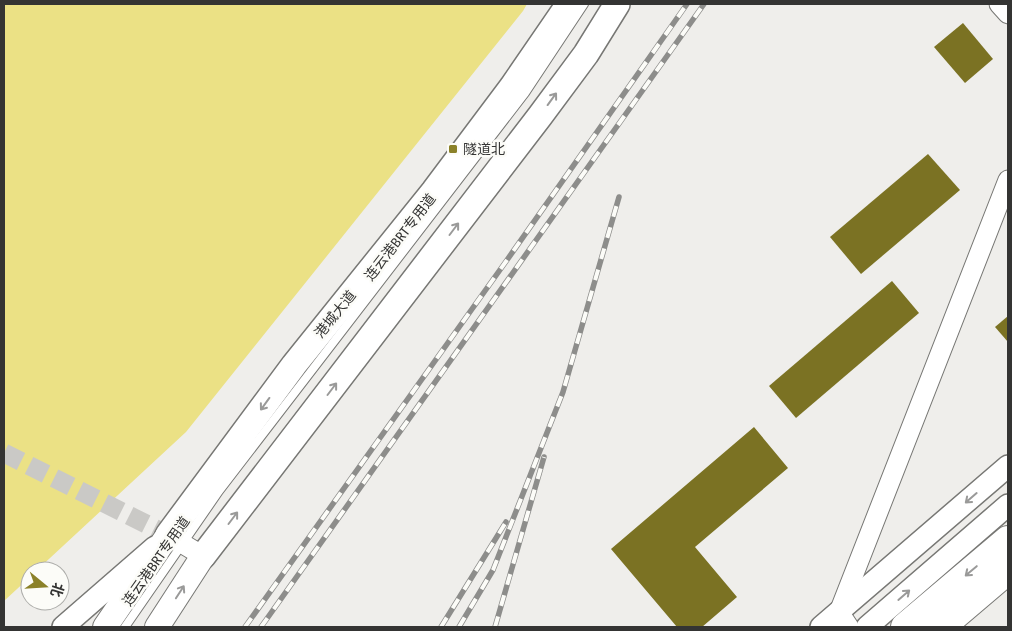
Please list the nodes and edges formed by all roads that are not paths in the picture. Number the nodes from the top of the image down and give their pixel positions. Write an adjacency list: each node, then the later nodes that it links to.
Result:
1 (569, 4): 10 (highway, 港城大道, one-way to 10)
2 (584, 4): 10 (lane, 连云港BRT专用道)
3 (616, 4): 10 (highway, 港城大道, one-way to 3)
4 (999, 4): 5 (street)
5 (1008, 14)
6 (1008, 180): 12 (street)
7 (1008, 466): 12 (main road, one-way to 12)
8 (1008, 505): 18 (main road, one-way to 8)
9 (1008, 540): 19 (highway, one-way to 19)
10 (185, 545): 13 (main road); 14 (main road, 港城大道); 15 (lane, 连云港BRT专用道); 16 (main road, 港城大道, one-way to 10)
11 (1008, 570): 20 (highway)
12 (844, 620): 17 (main road)
13 (63, 627)
14 (105, 627)
15 (125, 627)
16 (157, 627)
17 (821, 627)
18 (867, 627)
19 (905, 627)
20 (940, 627)

